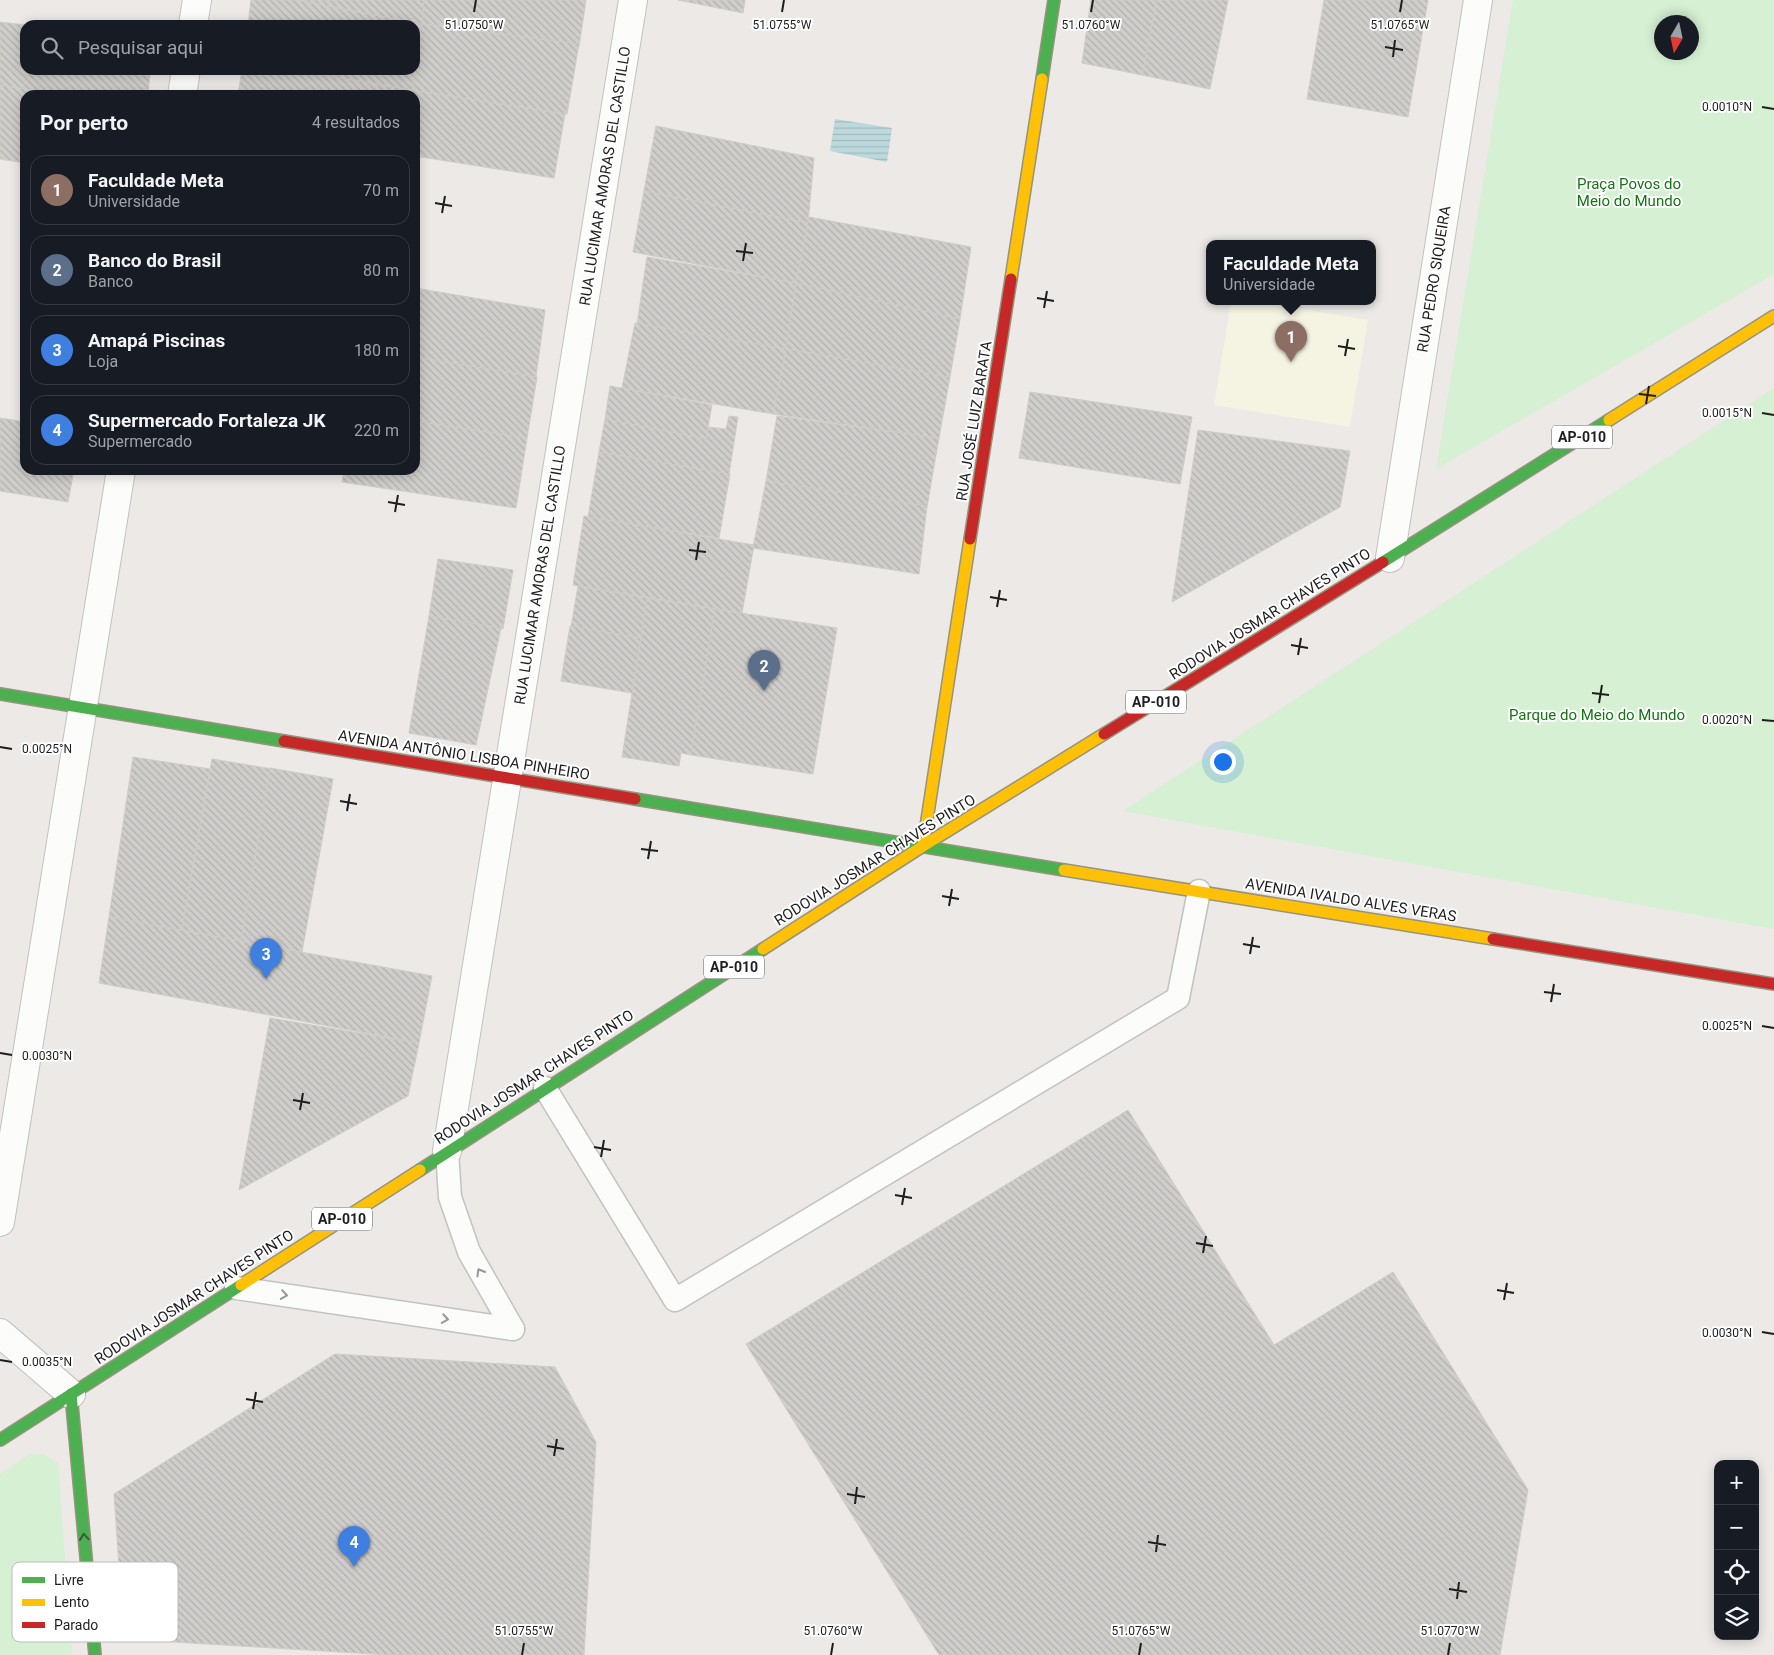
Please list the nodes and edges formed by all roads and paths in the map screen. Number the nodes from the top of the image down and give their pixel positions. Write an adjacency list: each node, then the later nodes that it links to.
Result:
1 (197, 0): 5 (street)
2 (633, 0): 13 (street, RUA LUCIMAR AMORAS DEL CASTILLO)
3 (1054, 0): 14 (main road, RUA JOSÉ LUIZ BARATA)
4 (1478, 0): 10 (street, RUA PEDRO SIQUEIRA)
5 (194, 20)
6 (185, 75): 7 (street)
7 (183, 90)
8 (1774, 316): 10 (main road, RODOVIA JOSMAR CHAVES PINTO / AP-010)
9 (120, 475): 12 (street)
10 (1390, 558): 14 (main road, RODOVIA JOSMAR CHAVES PINTO / AP-010)
11 (0, 694): 12 (main road, AVENIDA ANTÔNIO LISBOA PINHEIRO)
12 (83, 707): 13 (main road, AVENIDA ANTÔNIO LISBOA PINHEIRO); 19 (street)
13 (508, 778): 14 (main road, AVENIDA ANTÔNIO LISBOA PINHEIRO); 18 (street, RUA LUCIMAR AMORAS DEL CASTILLO)
14 (923, 846): 15 (main road, AVENIDA IVALDO ALVES VERAS); 17 (main road, RODOVIA JOSMAR CHAVES PINTO / AP-010)
15 (1199, 891): 16 (main road, AVENIDA IVALDO ALVES VERAS); 17 (lane)
16 (1774, 984)
17 (545, 1088): 18 (main road, RODOVIA JOSMAR CHAVES PINTO / AP-010)
18 (447, 1151): 20 (main road, RODOVIA JOSMAR CHAVES PINTO / AP-010); 20 (lane, one-way to 18)
19 (0, 1222)
20 (236, 1288): 22 (main road, RODOVIA JOSMAR CHAVES PINTO / AP-010)
21 (0, 1333): 22 (street)
22 (71, 1394): 23 (main road, RODOVIA JOSMAR CHAVES PINTO / AP-010); 24 (main road, one-way to 22)
23 (0, 1440)
24 (86, 1562)
25 (94, 1642): 26 (main road, one-way to 25)
26 (95, 1655)

